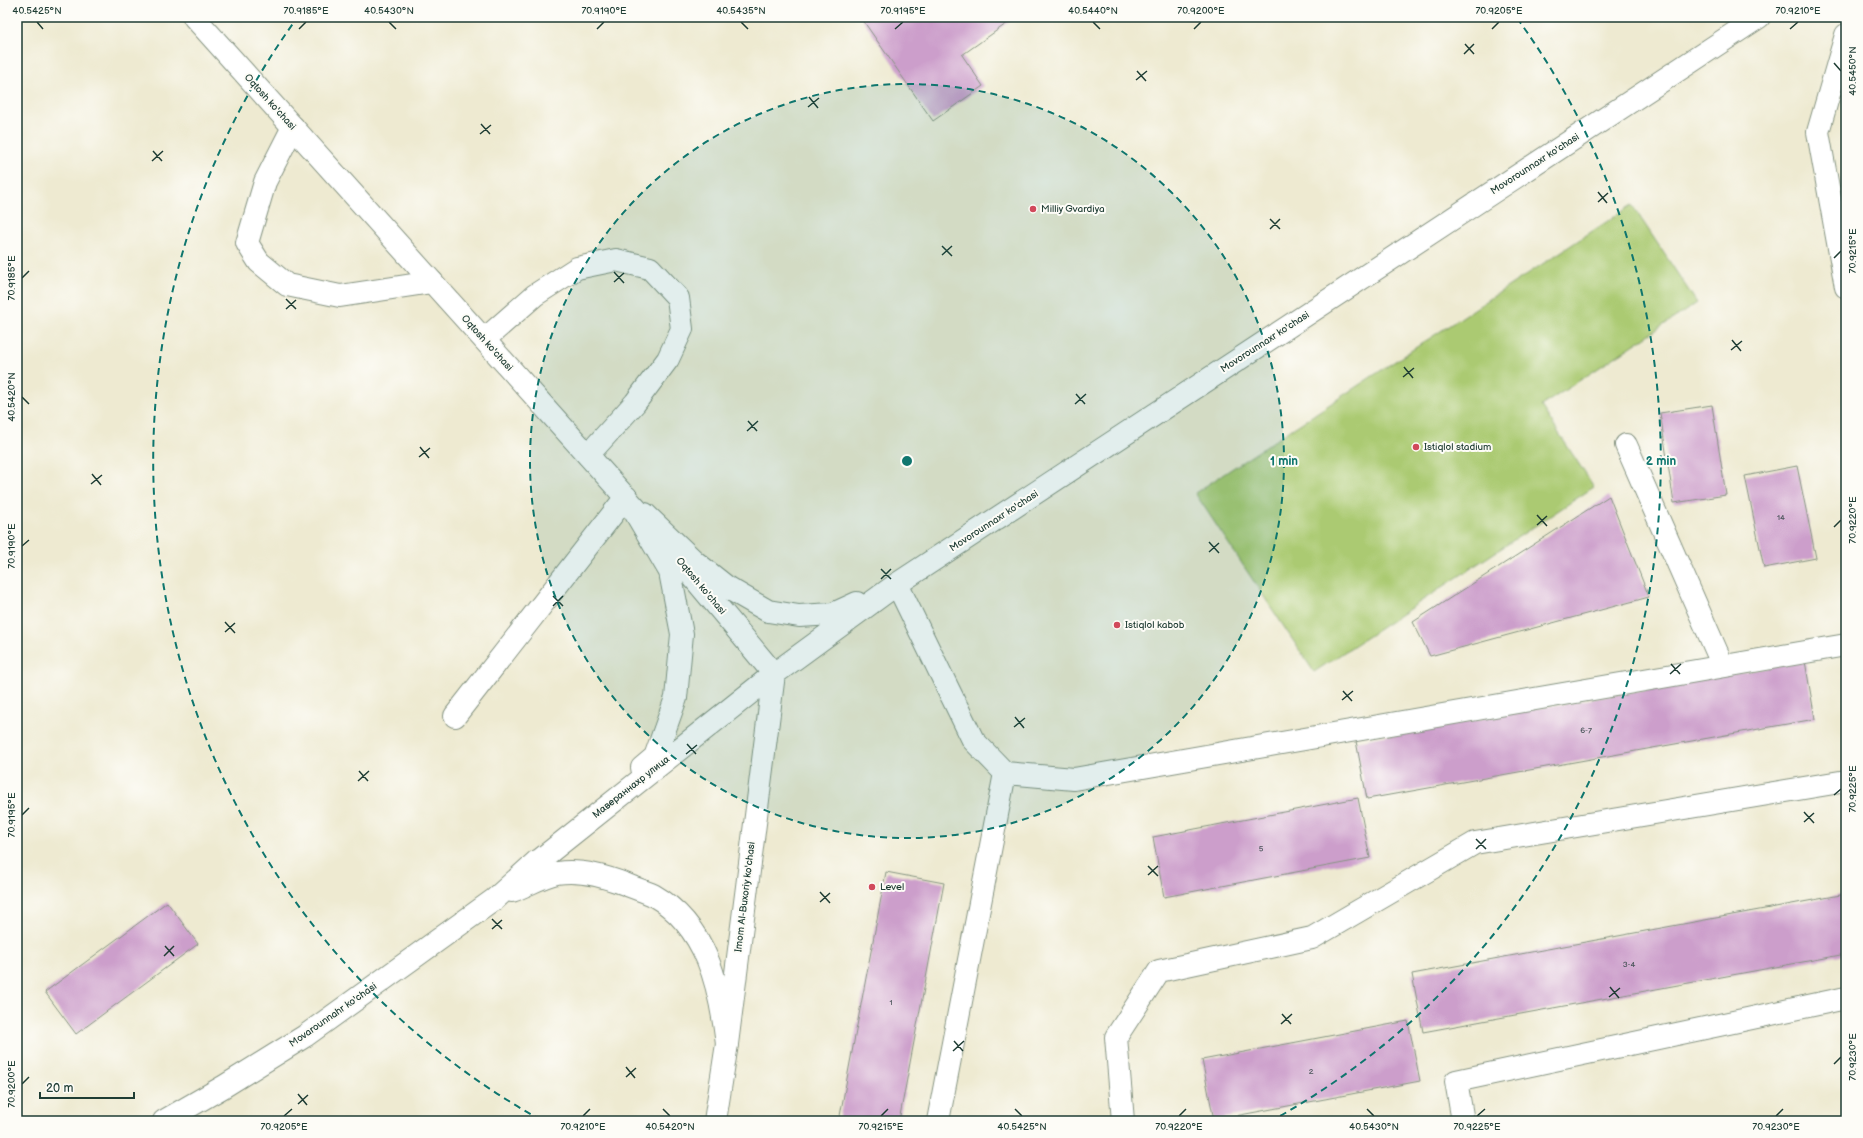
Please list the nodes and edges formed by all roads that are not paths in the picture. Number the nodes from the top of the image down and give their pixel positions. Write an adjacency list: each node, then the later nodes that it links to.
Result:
1 (194, 17): 6 (main road, Oqtosh ko'chasi)
2 (1759, 17): 13 (main road, Movorounnaxr ko'chasi)
3 (1844, 17): 4 (main road)
4 (1846, 24)
5 (1846, 35): 8 (main road)
6 (293, 127): 7 (main road, Oqtosh ko'chasi); 7 (main road)
7 (432, 282): 9 (main road, Oqtosh ko'chasi)
8 (1846, 287)
9 (485, 339): 11 (main road, Oqtosh ko'chasi); 11 (main road)
10 (1626, 445): 15 (main road)
11 (588, 454): 12 (main road, Oqtosh ko'chasi)
12 (626, 497): 13 (main road); 16 (main road, Oqtosh ko'chasi); 17 (main road); 20 (main road)
13 (897, 584): 16 (main road, Movorounnaxr ko'chasi); 18 (main road)
14 (1846, 645): 15 (main road)
15 (1723, 666): 18 (main road)
16 (774, 674): 20 (main road, Мавераннахр улица); 23 (main road, Imom Al-Buxoriy ko'chasi)
17 (455, 716)
18 (1004, 773): 26 (main road)
19 (1846, 781): 27 (main road)
20 (526, 871): 21 (main road)
21 (495, 899): 23 (main road); 24 (main road, Movarounnahr ko'chasi)
22 (1846, 998): 28 (main road)
23 (727, 1044): 25 (main road, Imom Al-Buxoriy ko'chasi)
24 (164, 1121)
25 (715, 1121)
26 (938, 1121)
27 (1123, 1121)
28 (1463, 1121)

